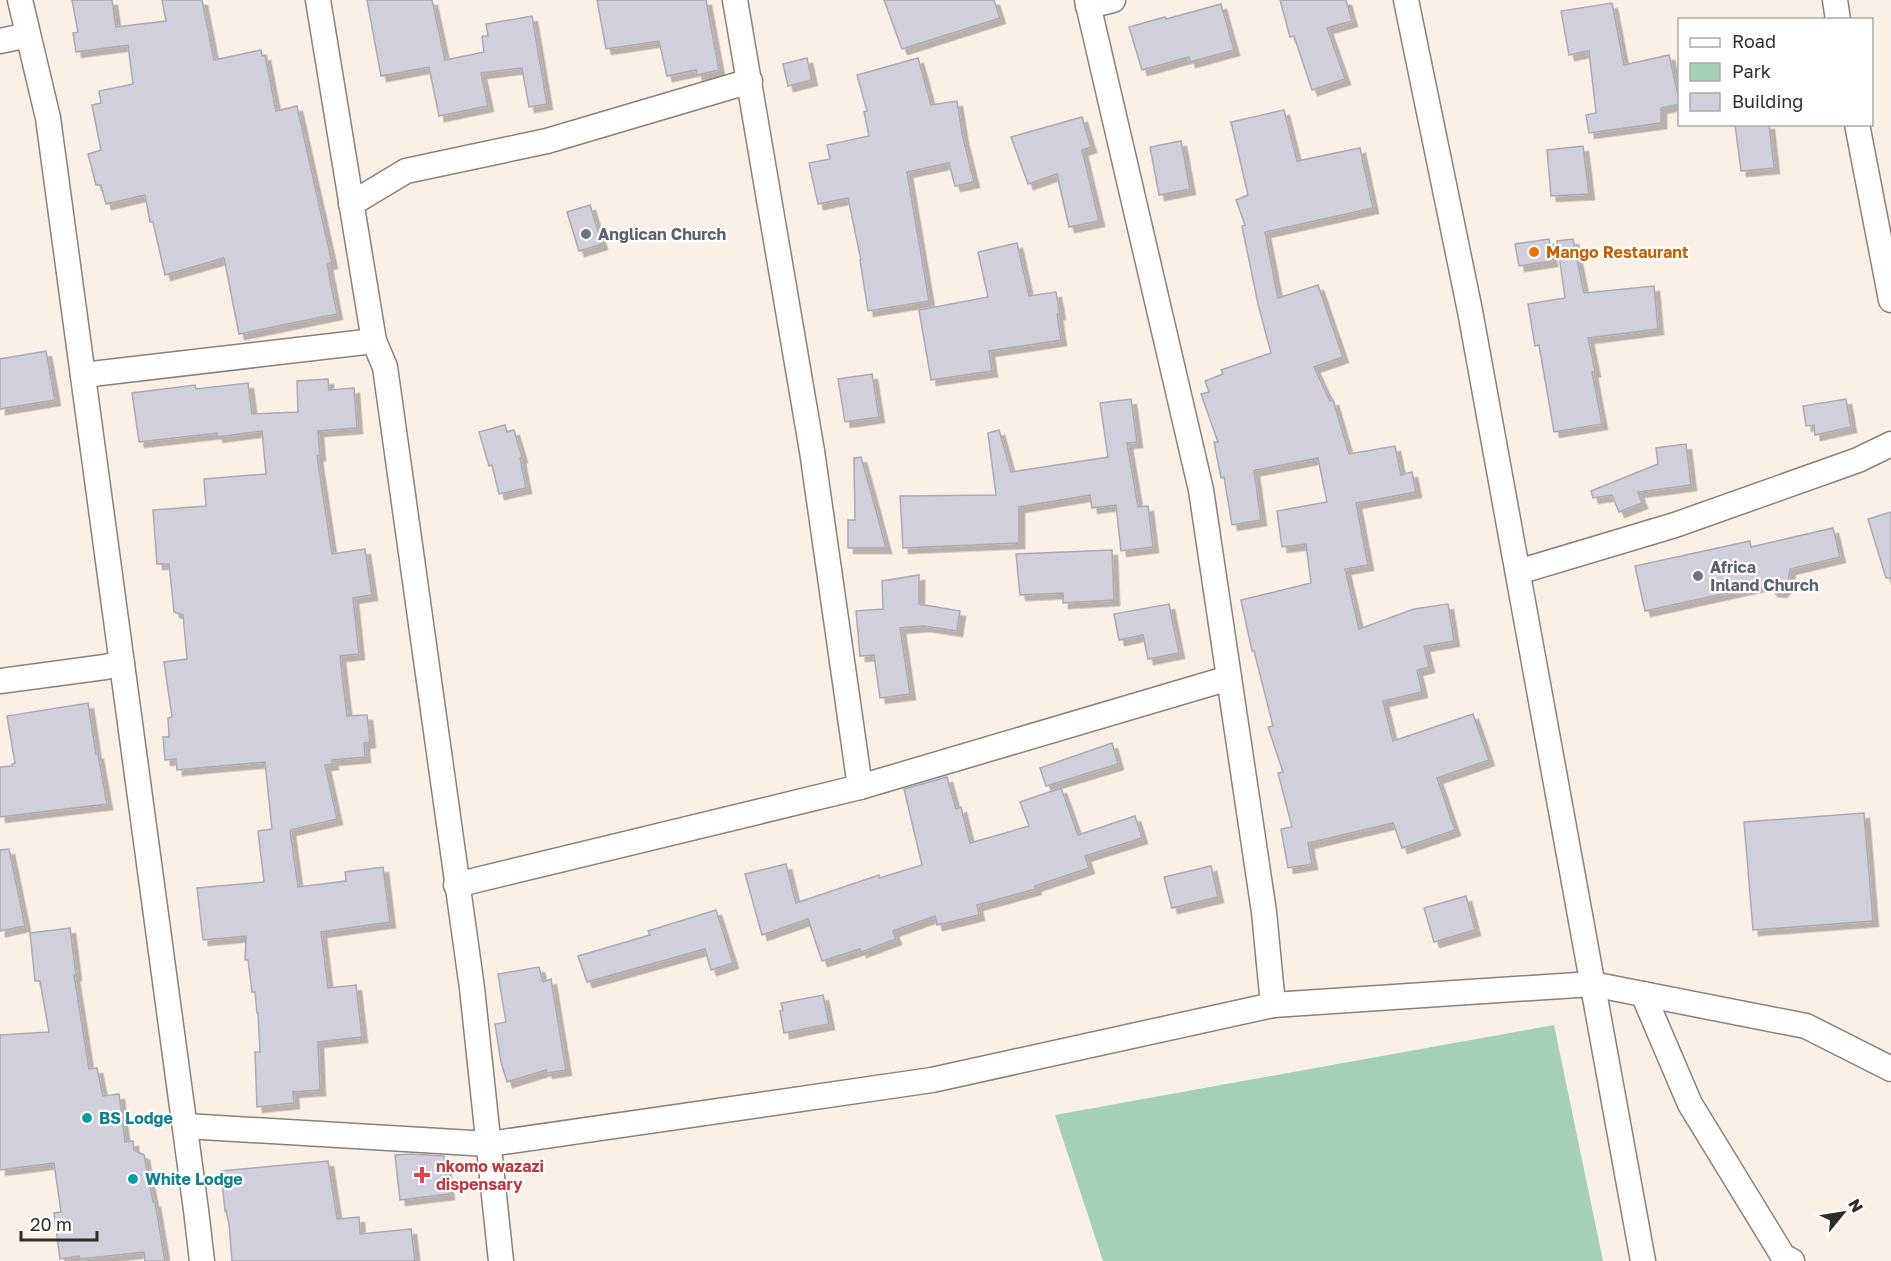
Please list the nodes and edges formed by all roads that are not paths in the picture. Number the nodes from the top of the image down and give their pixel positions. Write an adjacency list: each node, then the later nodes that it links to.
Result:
1 (20, 0): 9 (street)
2 (318, 0): 13 (street)
3 (735, 0): 11 (street)
4 (1113, 0): 7 (street)
5 (1406, 0): 18 (street)
6 (1835, 0): 8 (street)
7 (1088, 3): 20 (street)
8 (1838, 18)
9 (28, 35): 10 (street); 16 (street)
10 (0, 41)
11 (750, 81): 13 (street); 22 (street)
12 (1857, 126): 14 (street)
13 (351, 204): 15 (street)
14 (1891, 300)
15 (374, 341): 16 (street); 23 (street)
16 (83, 375): 19 (street)
17 (1891, 444): 18 (street)
18 (1518, 572): 24 (street)
19 (122, 663): 21 (street); 28 (street)
20 (1229, 678): 22 (street); 26 (street)
21 (0, 681)
22 (860, 787): 23 (street)
23 (456, 885): 29 (street)
24 (1592, 984): 25 (street); 26 (street); 32 (street)
25 (1643, 994): 27 (street); 33 (street)
26 (1273, 1005): 29 (street)
27 (1891, 1069)
28 (185, 1126): 29 (street); 30 (street)
29 (489, 1144): 31 (street)
30 (202, 1261)
31 (501, 1261)
32 (1643, 1261)
33 (1792, 1261)

